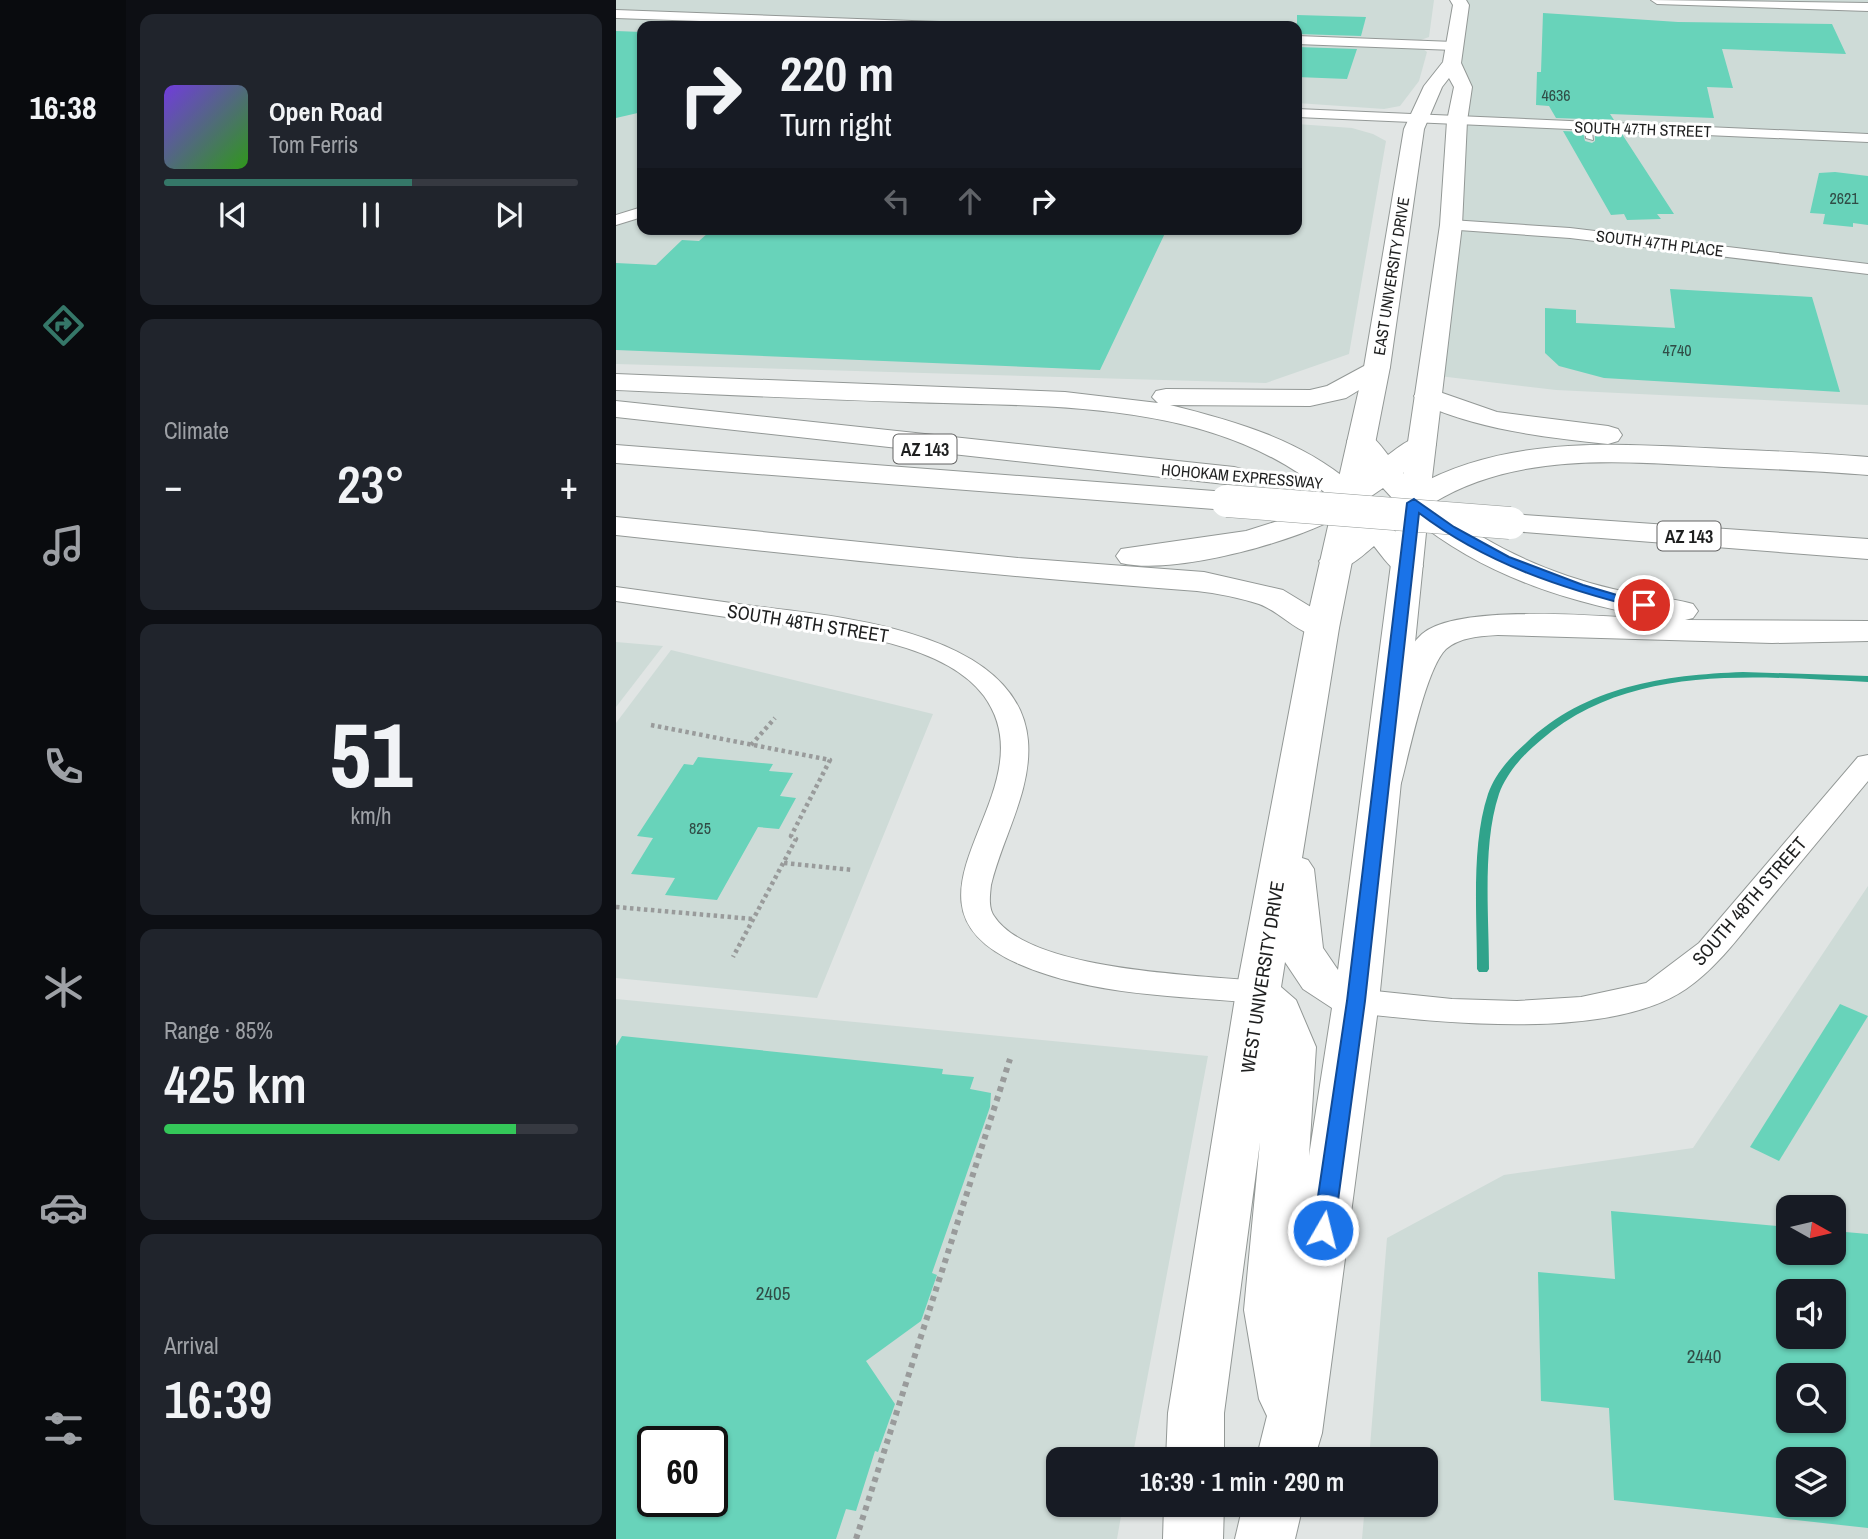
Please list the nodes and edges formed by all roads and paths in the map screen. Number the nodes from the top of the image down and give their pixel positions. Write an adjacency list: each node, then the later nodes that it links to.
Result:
1 (1657, 0): 3 (street)
2 (1462, 2): 7 (main road, EAST UNIVERSITY DRIVE)
3 (1868, 7)
4 (616, 14): 5 (street)
5 (804, 21)
6 (1302, 40): 7 (street)
7 (1453, 55): 9 (main road, EAST UNIVERSITY DRIVE); 10 (main road, EAST UNIVERSITY DRIVE)
8 (1302, 113): 9 (street)
9 (1418, 119): 10 (street, SOUTH 47TH STREET); 12 (main road, EAST UNIVERSITY DRIVE)
10 (1457, 121): 11 (street, SOUTH 47TH STREET); 14 (main road, EAST UNIVERSITY DRIVE)
11 (1868, 138)
12 (1409, 161): 14 (main road); 17 (main road, EAST UNIVERSITY DRIVE)
13 (637, 214): 15 (street)
14 (1435, 214): 16 (street, SOUTH 47TH PLACE); 20 (main road, EAST UNIVERSITY DRIVE)
15 (616, 220)
16 (1868, 269)
17 (1377, 367): 19 (main road); 23 (main road, EAST UNIVERSITY DRIVE)
18 (616, 382): 19 (main road)
19 (965, 396): 29 (main road)
20 (1428, 396): 24 (main road, EAST UNIVERSITY DRIVE); 26 (main road)
21 (616, 409): 28 (main road)
22 (616, 422): 28 (main road, HOHOKAM EXPRESSWAY / AZ 143)
23 (1363, 441): 27 (main road); 29 (main road, EAST UNIVERSITY DRIVE)
24 (1421, 445): 27 (main road); 30 (main road, EAST UNIVERSITY DRIVE)
25 (621, 456): 28 (main road, HOHOKAM EXPRESSWAY / AZ 143)
26 (1855, 465): 30 (main road)
27 (1385, 470): 29 (main road); 30 (main road)
28 (1231, 488): 31 (main road, HOHOKAM EXPRESSWAY / AZ 143, bridge)
29 (1349, 497): 34 (main road); 36 (main road); 37 (main road, WEST UNIVERSITY DRIVE)
30 (1414, 503): 34 (main road); 38 (main road); 41 (main road)
31 (1511, 510): 32 (main road, HOHOKAM EXPRESSWAY / AZ 143); 35 (main road, HOHOKAM EXPRESSWAY / AZ 143)
32 (1868, 524)
33 (616, 526): 36 (main road)
34 (1377, 530): 37 (main road); 38 (main road)
35 (1868, 549)
36 (878, 552): 40 (main road)
37 (1335, 561): 40 (main road, WEST UNIVERSITY DRIVE)
38 (1407, 566): 46 (main road)
39 (616, 594): 53 (street, SOUTH 48TH STREET)
40 (1322, 628): 47 (main road, WEST UNIVERSITY DRIVE)
41 (1868, 628): 46 (main road)
42 (775, 718): 44 (path)
43 (651, 725): 44 (path)
44 (751, 745): 48 (path)
45 (1868, 763): 54 (street, SOUTH 48TH STREET)
46 (1382, 783): 54 (main road)
47 (1288, 818): 53 (main road, WEST UNIVERSITY DRIVE); 54 (main road)
48 (783, 863): 49 (path); 51 (path)
49 (853, 870)
50 (616, 907): 51 (path)
51 (753, 919): 52 (path)
52 (733, 957)
53 (1258, 992): 56 (main road); 57 (main road, WEST UNIVERSITY DRIVE)
54 (1356, 1001): 56 (main road)
55 (1010, 1059): 60 (path)
56 (1289, 1446)
57 (1195, 1447)
58 (1194, 1517): 61 (main road)
59 (1270, 1517): 62 (main road)
60 (856, 1539)
61 (1193, 1539)
62 (1265, 1539)

